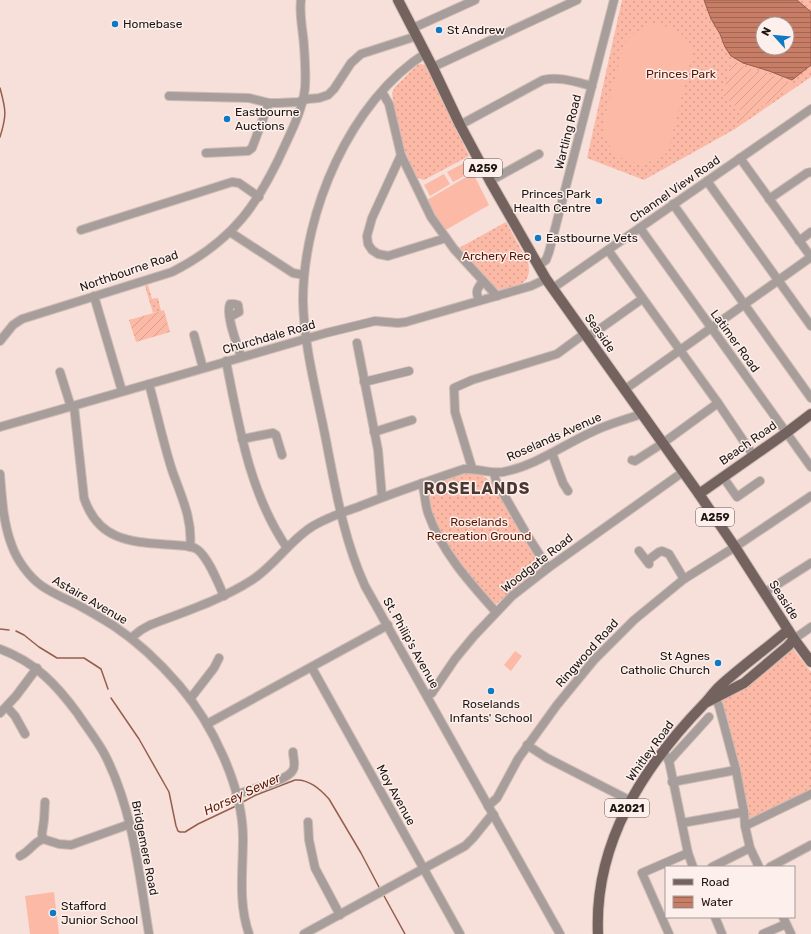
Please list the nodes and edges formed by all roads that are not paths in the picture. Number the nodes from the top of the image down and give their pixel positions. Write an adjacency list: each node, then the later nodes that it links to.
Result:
1 (301, 0): 12 (street, Northbourne Road)
2 (398, 0): 6 (main road, Seaside / A259)
3 (475, 0): 6 (street)
4 (577, 0): 8 (street)
5 (614, 0): 9 (street, Wartling Road)
6 (415, 32): 7 (main road, Seaside / A259); 12 (street)
7 (426, 53): 8 (main road, Seaside / A259); 10 (street, St. Philip's Avenue)
8 (433, 67): 15 (main road, Seaside / A259)
9 (592, 86): 15 (street); 34 (street, Wartling Road)
10 (382, 92): 18 (street); 35 (street, St. Philip's Avenue)
11 (169, 96): 13 (street)
12 (303, 101): 13 (street); 23 (street, Northbourne Road)
13 (269, 103): 16 (street)
14 (811, 109): 19 (street, Channel View Road)
15 (460, 124): 22 (main road, Seaside / A259)
16 (206, 153)
17 (539, 154): 22 (street)
18 (402, 155): 30 (street); 30 (street)
19 (740, 158): 21 (street, Channel View Road); 24 (street)
20 (811, 172): 24 (street)
21 (707, 181): 25 (street, Channel View Road); 38 (street)
22 (490, 182): 34 (main road, Seaside / A259)
23 (259, 197): 27 (street); 28 (street, Northbourne Road)
24 (770, 199): 31 (street)
25 (674, 204): 26 (street, Channel View Road); 44 (street)
26 (640, 228): 32 (street, Channel View Road); 47 (street, Latimer Road)
27 (81, 230)
28 (230, 232): 35 (street); 40 (street, Northbourne Road)
29 (811, 232): 31 (street)
30 (446, 238): 37 (street)
31 (799, 241): 33 (street)
32 (608, 250): 39 (street, Channel View Road); 42 (street)
33 (811, 257): 38 (street)
34 (538, 266): 36 (main road, Seaside / A259)
35 (304, 275): 50 (street, St. Philip's Avenue)
36 (546, 279): 39 (main road, Seaside / A259); 41 (street, Churchdale Road)
37 (483, 281): 41 (street); 43 (street)
38 (778, 281): 44 (street); 46 (street)
39 (553, 288): 49 (main road, Seaside / A259)
40 (94, 296): 51 (street, Northbourne Road); 62 (street)
41 (497, 296): 43 (street, Churchdale Road)
42 (642, 299): 49 (street); 53 (street)
43 (478, 300): 50 (street, Churchdale Road)
44 (745, 304): 47 (street); 63 (street)
45 (230, 317): 54 (street)
46 (811, 326)
47 (712, 328): 53 (street); 71 (street, Latimer Road)
48 (194, 335): 56 (street)
49 (586, 336): 61 (main road, Seaside / A259); 79 (street)
50 (306, 339): 54 (street, Churchdale Road); 90 (street, St. Philip's Avenue)
51 (0, 341)
52 (357, 343): 59 (street)
53 (680, 351): 61 (street); 64 (street)
54 (241, 358): 55 (street, Churchdale Road)
55 (226, 362): 56 (street, Churchdale Road); 72 (street)
56 (203, 368): 60 (street, Churchdale Road)
57 (409, 371): 59 (street)
58 (60, 372): 65 (street)
59 (364, 382): 70 (street)
60 (149, 384): 62 (street, Churchdale Road); 91 (street)
61 (624, 390): 66 (main road, Seaside / A259)
62 (122, 391): 65 (street, Churchdale Road)
63 (811, 398)
64 (718, 403): 73 (street); 76 (street)
65 (73, 406): 69 (street, Churchdale Road); 91 (street)
66 (641, 414): 73 (main road, Seaside / A259); 74 (street, Roselands Avenue)
67 (811, 414): 71 (main road, Beach Road)
68 (412, 420): 70 (street)
69 (0, 427)
70 (374, 432): 89 (street)
71 (786, 433): 76 (main road, Beach Road); 78 (street, Latimer Road)
72 (242, 439): 75 (street); 93 (street)
73 (663, 443): 77 (street); 81 (main road, Seaside / A259)
74 (552, 452): 80 (street, Roselands Avenue); 86 (street)
75 (282, 455)
76 (753, 455): 83 (main road, Beach Road)
77 (632, 460)
78 (811, 467)
79 (472, 468): 80 (street, Roselands Avenue); 85 (street, Roselands Avenue)
80 (494, 472): 96 (street)
81 (683, 472): 87 (main road, Seaside / A259); 96 (street, Woodgate Road)
82 (0, 474): 104 (street, Astaire Avenue)
83 (723, 477): 84 (street); 87 (main road, Beach Road)
84 (760, 481)
85 (422, 483): 89 (street, Roselands Avenue); 100 (street)
86 (568, 491)
87 (699, 494): 92 (main road, Seaside / A259)
88 (811, 496): 92 (street, Ringwood Road)
89 (382, 497): 90 (street, Roselands Avenue)
90 (340, 514): 93 (street, Roselands Avenue); 101 (street, St. Philip's Avenue)
91 (190, 547): 99 (street)
92 (736, 547): 97 (street, Ringwood Road); 98 (main road, Seaside / A259)
93 (287, 548): 99 (street, Roselands Avenue)
94 (639, 551): 97 (street)
95 (811, 563): 98 (street)
96 (548, 568): 100 (street, Woodgate Road)
97 (684, 579): 119 (street, Ringwood Road)
98 (764, 593): 103 (main road, Seaside / A259)
99 (224, 596): 104 (street, Roselands Avenue)
100 (496, 612): 111 (street, Woodgate Road)
101 (388, 625): 110 (street); 111 (street, St. Philip's Avenue)
102 (811, 627): 105 (street)
103 (788, 630): 105 (main road, Seaside / A259); 112 (main road, Whitley Road / A2021)
104 (131, 638): 113 (street, Astaire Avenue)
105 (794, 639): 108 (main road, Seaside / A259); 112 (main road, Whitley Road / A2021)
106 (0, 649): 109 (street, Bridgemere Road)
107 (219, 658): 113 (street)
108 (811, 662)
109 (37, 668): 114 (street); 134 (street, Bridgemere Road)
110 (312, 668): 117 (street); 145 (street, Moy Avenue)
111 (427, 696): 129 (street, St. Philip's Avenue)
112 (714, 696): 120 (main road, Whitley Road / A2021); 123 (street)
113 (190, 699): 117 (street, Astaire Avenue)
114 (7, 706): 115 (street); 118 (street)
115 (0, 714)
116 (710, 717): 122 (street)
117 (207, 724): 126 (street, Astaire Avenue)
118 (25, 734)
119 (527, 745): 127 (street); 129 (street, Ringwood Road)
120 (663, 751): 122 (street); 127 (main road, Whitley Road / A2021)
121 (293, 752): 126 (street)
122 (669, 761): 124 (street)
123 (736, 770): 124 (street); 130 (street)
124 (672, 782): 133 (street)
125 (811, 794): 135 (street)
126 (236, 797): 150 (street, Astaire Avenue)
127 (630, 801): 154 (main road, Whitley Road / A2021)
128 (45, 802): 136 (street)
129 (488, 806): 131 (street, St. Philip's Avenue)
130 (744, 812): 133 (street); 135 (street)
131 (494, 815): 145 (street); 153 (street, St. Philip's Avenue)
132 (308, 822): 146 (street)
133 (682, 823): 139 (street)
134 (130, 824): 136 (street); 149 (street, Bridgemere Road)
135 (745, 826): 138 (street)
136 (43, 839): 140 (street)
137 (811, 845): 144 (street)
138 (750, 848): 142 (street); 143 (street)
139 (688, 854): 141 (street); 155 (street)
140 (20, 856)
141 (693, 866)
142 (714, 866)
143 (759, 866)
144 (772, 866)
145 (424, 869): 146 (street); 152 (street, Moy Avenue)
146 (340, 914): 151 (street)
147 (715, 918): 156 (street)
148 (785, 920): 157 (street); 158 (street)
149 (149, 934)
150 (249, 934)
151 (304, 934)
152 (460, 934)
153 (560, 934)
154 (598, 934)
155 (669, 934)
156 (722, 934)
157 (764, 934)
158 (790, 934)

